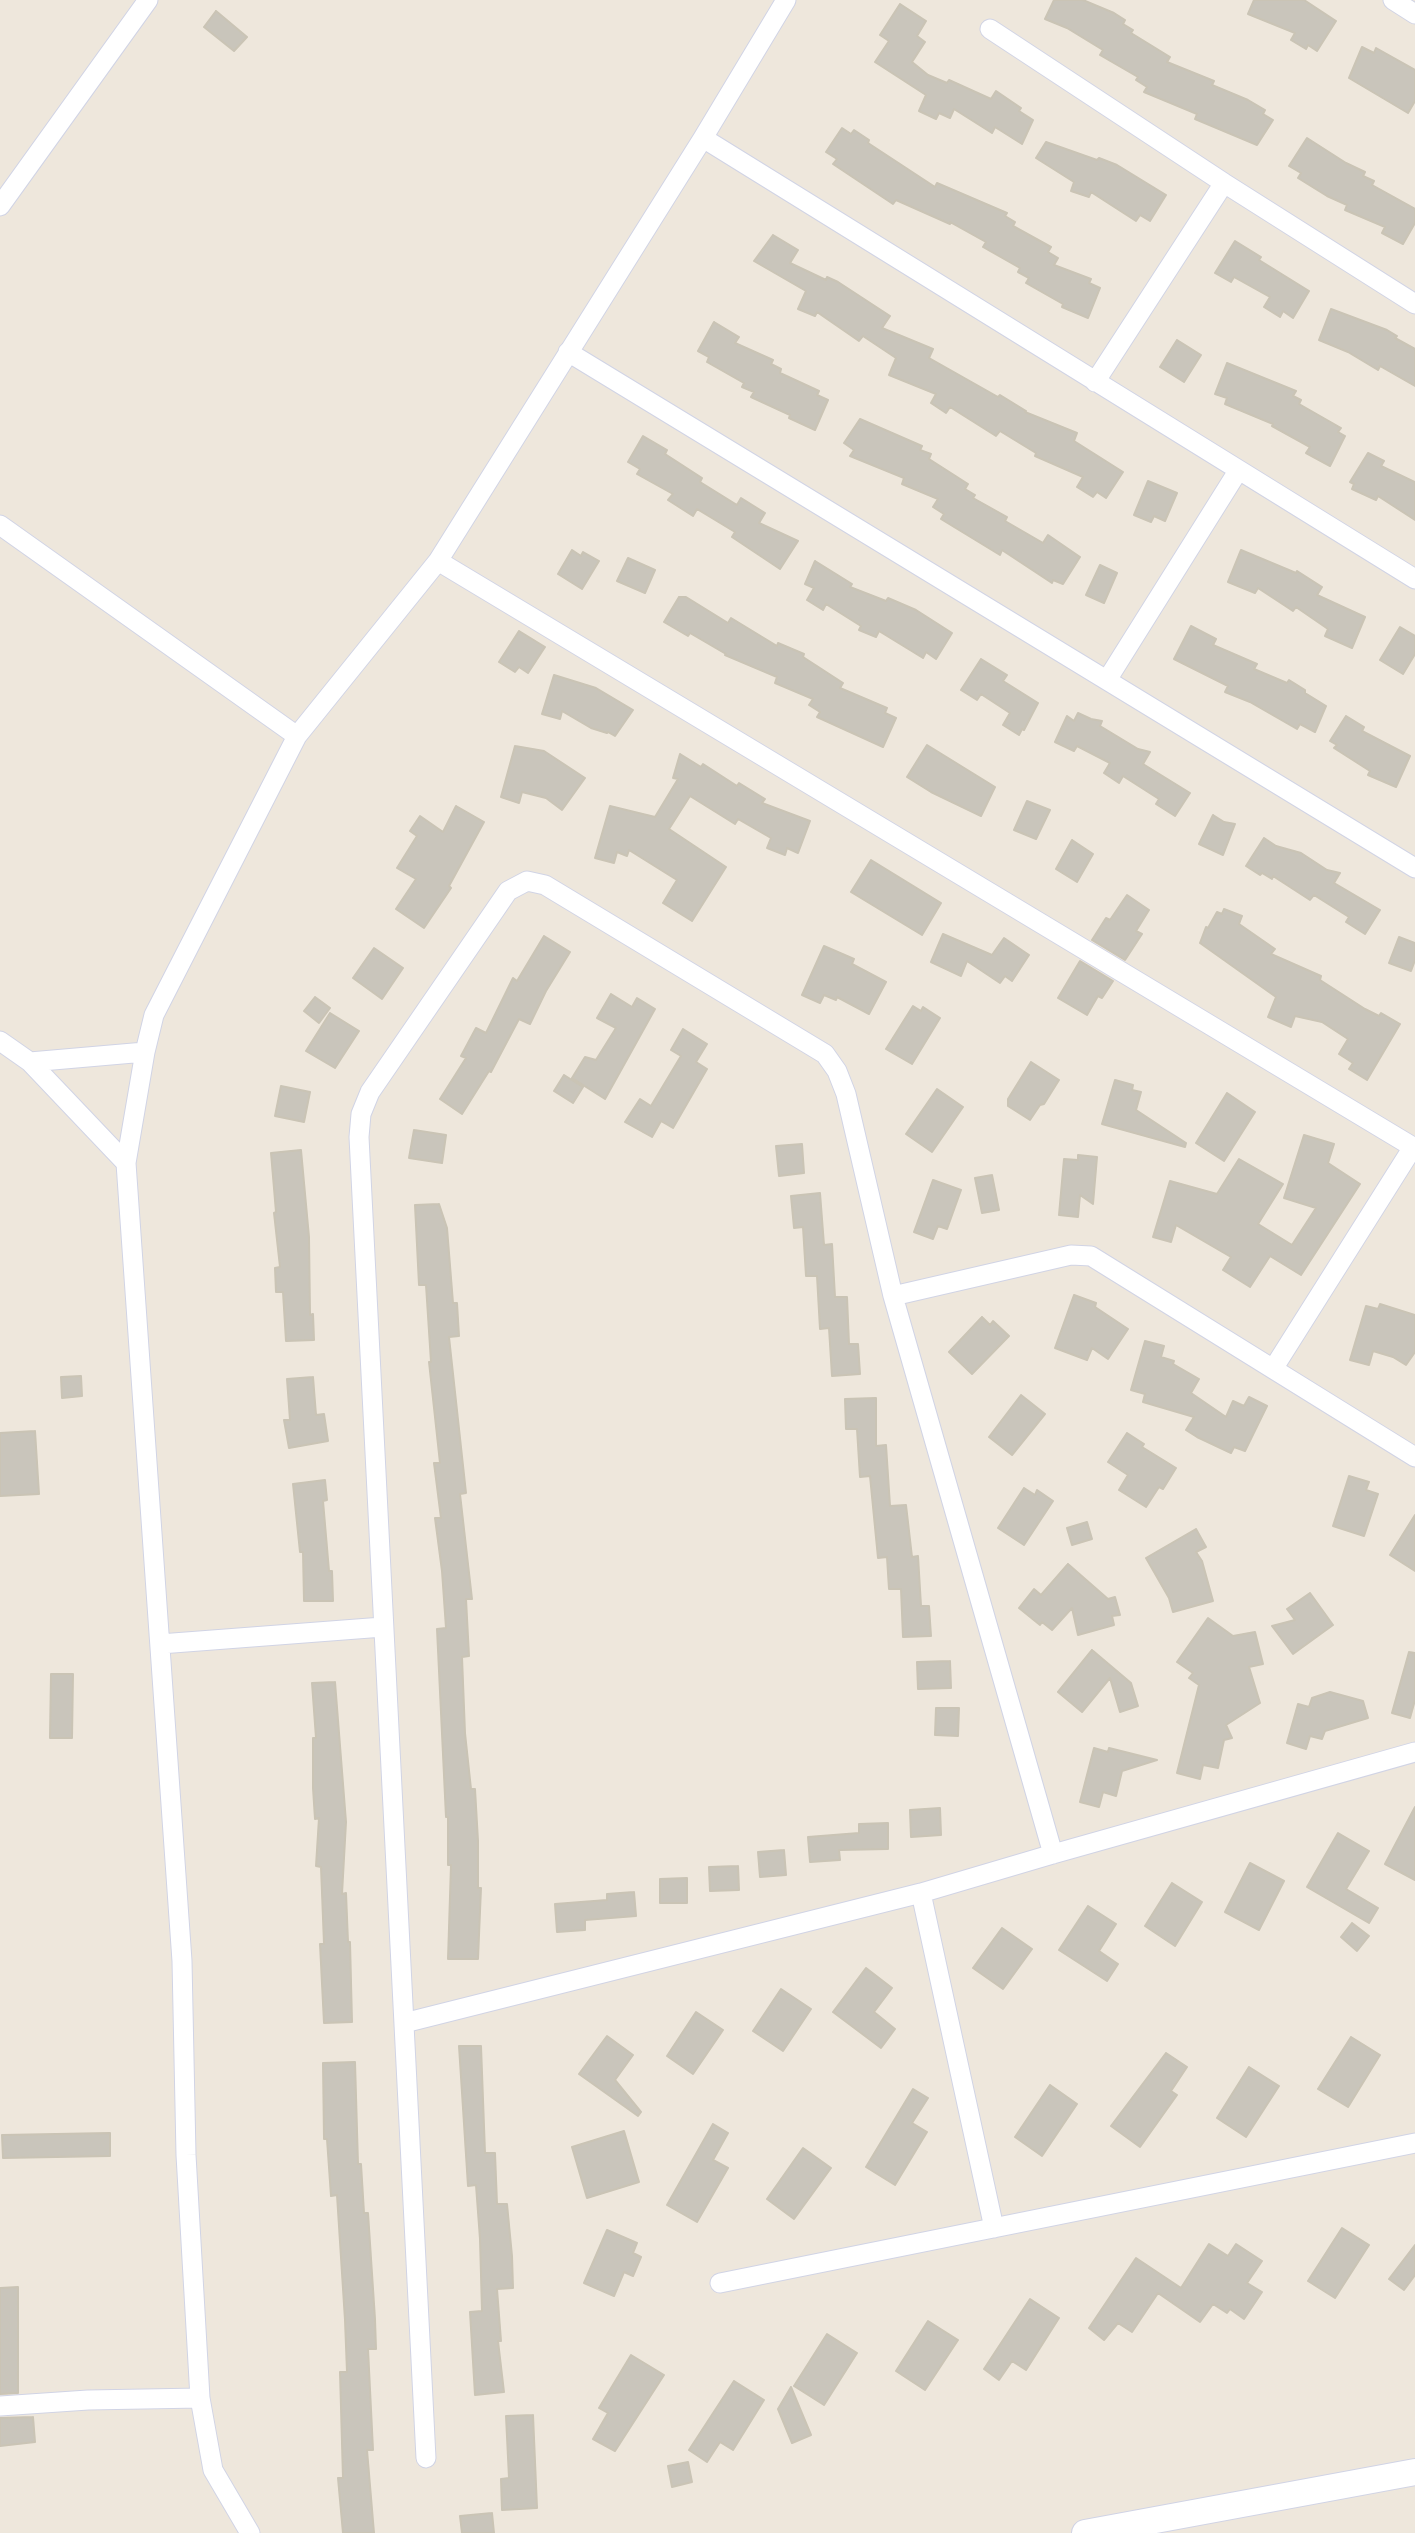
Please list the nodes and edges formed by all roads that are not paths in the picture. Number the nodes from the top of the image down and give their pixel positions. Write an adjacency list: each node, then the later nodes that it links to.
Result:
1 (148, 0): 8 (street)
2 (786, 0): 6 (street)
3 (1393, 0): 4 (street)
4 (1415, 14)
5 (990, 29): 7 (street)
6 (703, 138): 10 (street); 11 (street)
7 (1224, 183): 9 (street); 11 (street)
8 (0, 206)
9 (1415, 304)
10 (568, 352): 14 (street); 16 (street)
11 (1096, 382): 12 (street)
12 (1238, 471): 15 (street); 16 (street)
13 (0, 525): 17 (street)
14 (438, 561): 17 (street); 22 (street)
15 (1415, 579)
16 (1107, 680): 18 (street)
17 (297, 736): 20 (street)
18 (1415, 868)
19 (0, 1041): 21 (street)
20 (145, 1052): 21 (street); 23 (street)
21 (30, 1062): 23 (street)
22 (1414, 1148): 25 (street)
23 (126, 1163): 28 (street)
24 (893, 1296): 25 (street); 27 (street); 30 (street)
25 (1273, 1369): 26 (street)
26 (1415, 1457)
27 (383, 1627): 28 (street); 32 (street)
28 (160, 1644): 36 (street)
29 (1415, 1752): 30 (street)
30 (1053, 1853): 31 (street)
31 (921, 1893): 32 (street); 34 (street)
32 (404, 2024): 38 (street)
33 (1415, 2143): 34 (street)
34 (994, 2228): 35 (street)
35 (720, 2283)
36 (200, 2398): 37 (street); 40 (street)
37 (0, 2406)
38 (426, 2458)
39 (1415, 2472): 41 (main road)
40 (250, 2533)
41 (1085, 2533)

